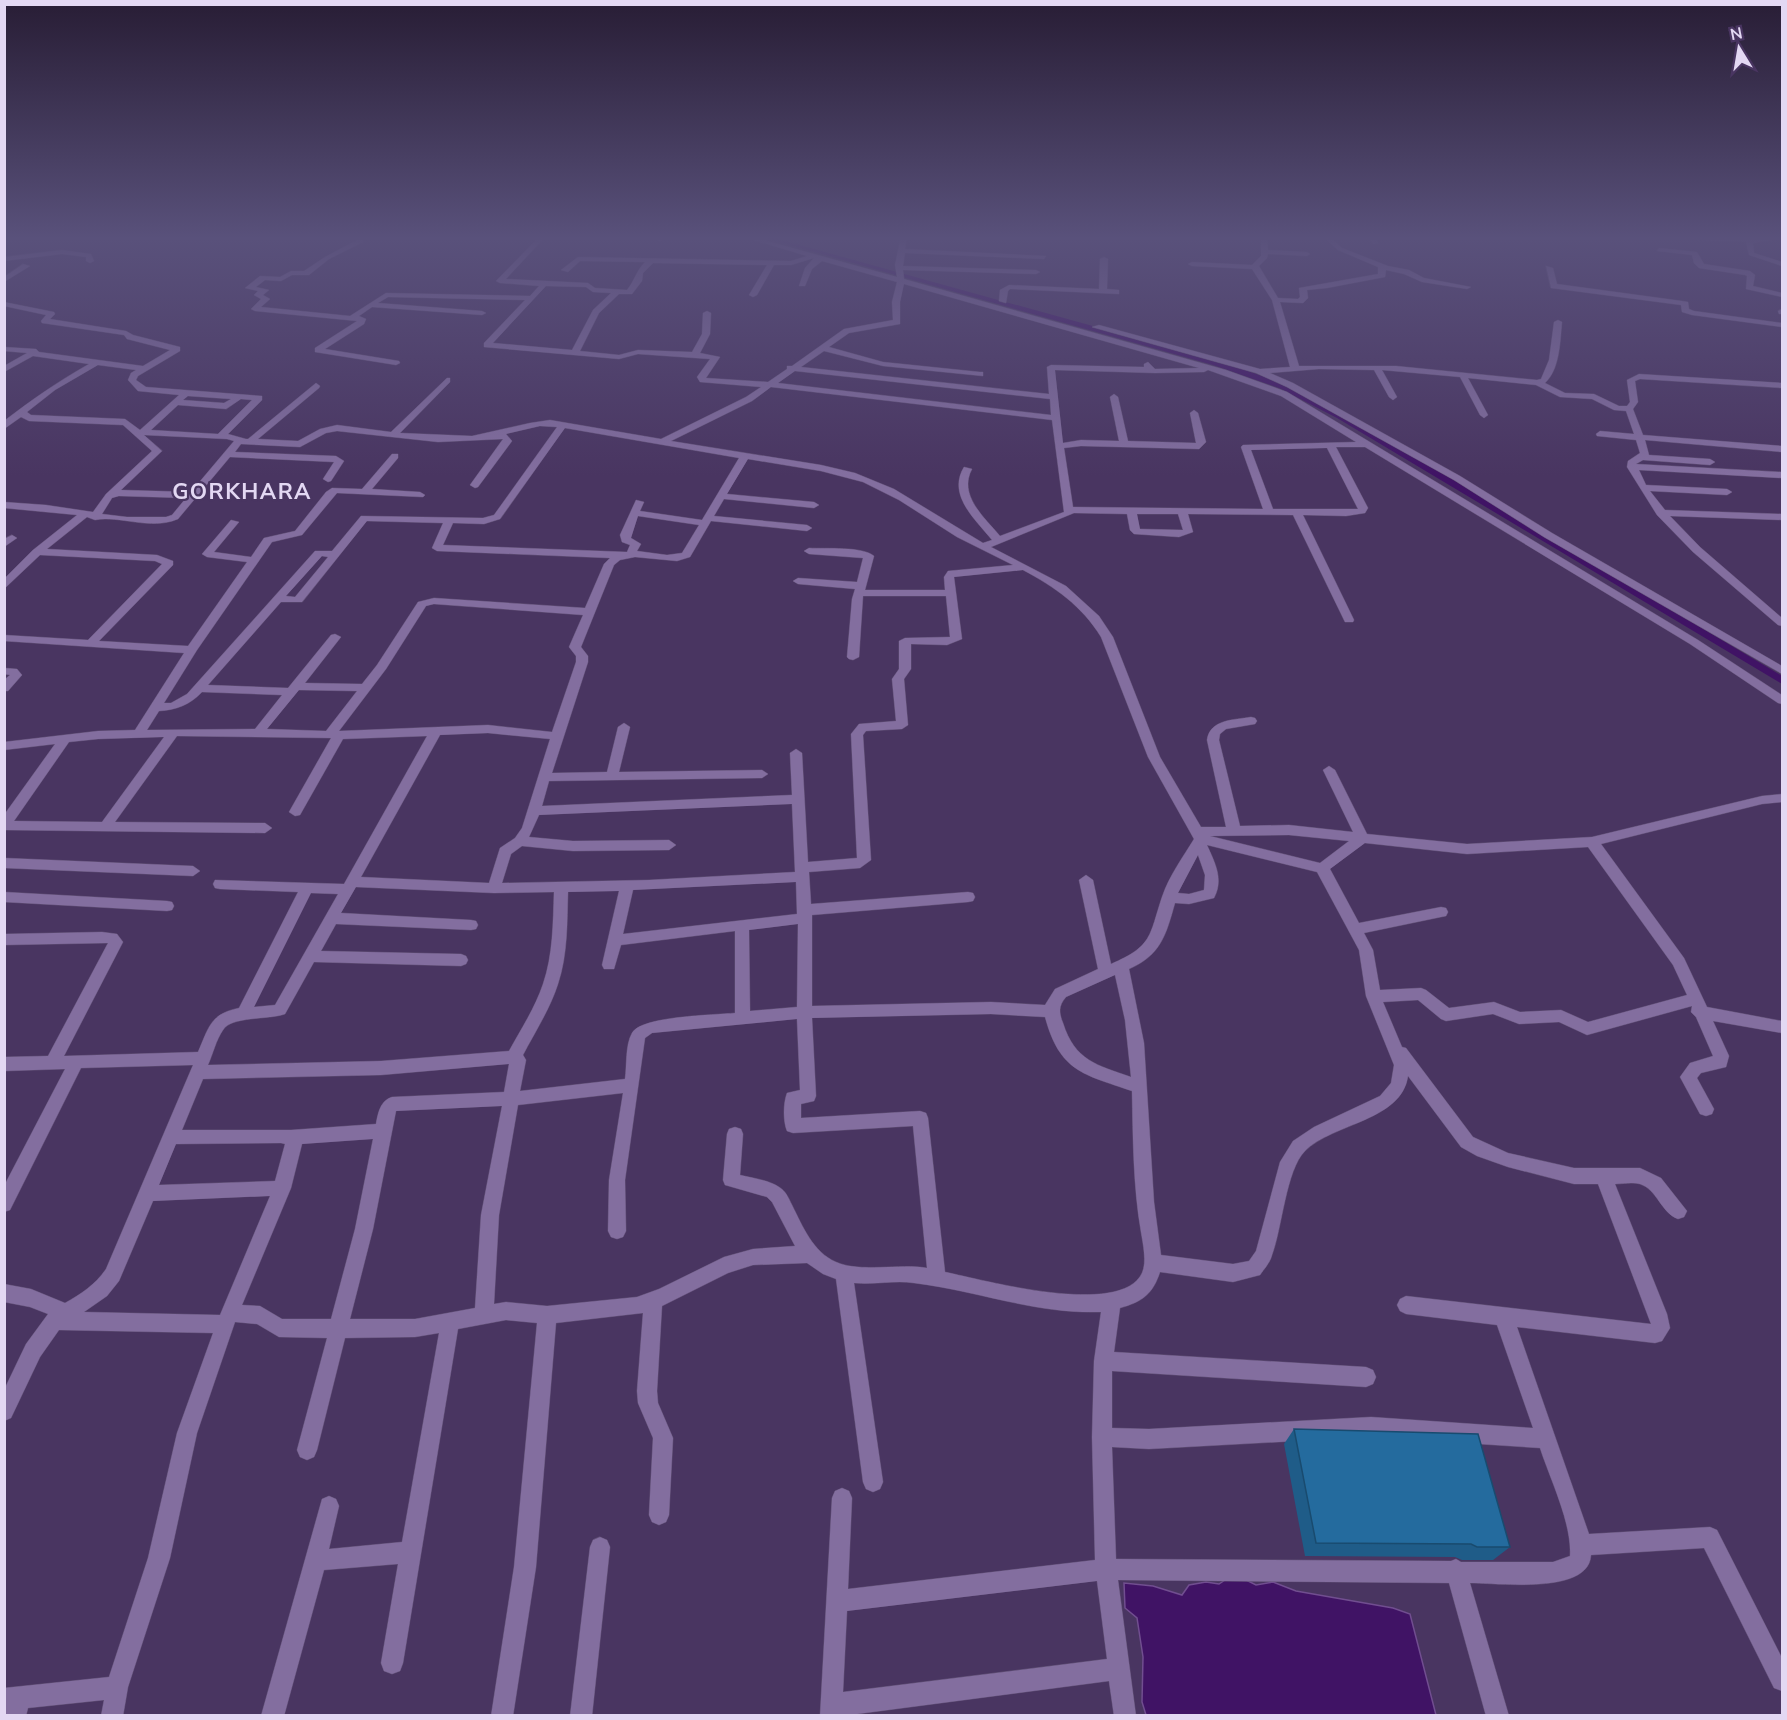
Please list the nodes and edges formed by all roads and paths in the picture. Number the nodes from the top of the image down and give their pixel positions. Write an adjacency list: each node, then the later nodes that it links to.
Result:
1 (48, 316): 26 (street)
2 (343, 316): 11 (street)
3 (514, 316): 18 (street)
4 (594, 316): 18 (street)
5 (707, 316): 19 (street)
6 (897, 316): 14 (street)
7 (1035, 316): 16 (street)
8 (1058, 316): 29 (street)
9 (1281, 316): 25 (street)
10 (1716, 316): 13 (street)
11 (353, 317): 21 (street)
12 (1558, 322): 34 (street)
13 (1782, 325)
14 (823, 348): 23 (street); 31 (street)
15 (4, 349): 17 (street)
16 (1146, 351): 24 (street); 28 (street)
17 (35, 354): 20 (street); 27 (street)
18 (574, 354): 19 (street)
19 (695, 355): 37 (street)
20 (98, 362): 26 (street); 45 (street)
21 (396, 363)
22 (1376, 367): 25 (street); 32 (street); 42 (street)
23 (790, 368): 37 (street); 40 (street)
24 (1209, 368): 28 (street); 30 (street)
25 (1295, 368): 29 (street)
26 (144, 369): 38 (street)
27 (4, 370)
28 (1149, 370): 40 (street)
29 (1254, 371): 30 (street); 118 (street)
30 (1225, 372): 61 (street)
31 (980, 374)
32 (1462, 374): 34 (street); 48 (street)
33 (447, 380): 52 (street)
34 (1538, 383): 44 (street)
35 (1782, 385): 44 (street)
36 (316, 386): 57 (street)
37 (770, 386): 49 (street); 59 (street)
38 (186, 393): 39 (street); 43 (street)
39 (240, 396): 43 (street); 55 (street)
40 (1054, 397): 49 (street)
41 (1114, 397): 60 (street)
42 (1393, 397)
43 (176, 402): 55 (street)
44 (1629, 409): 56 (street)
45 (20, 412): 51 (street); 80 (street)
46 (1194, 413): 60 (street)
47 (296, 415): 58 (street)
48 (1484, 415)
49 (1056, 418): 62 (street)
50 (564, 425): 54 (street); 59 (street); 94 (street)
51 (4, 426)
52 (394, 434): 54 (street); 58 (street)
53 (1600, 434): 56 (street)
54 (490, 436): 73 (street)
55 (225, 437): 57 (street)
56 (1641, 438): 64 (street); 68 (street)
57 (247, 440): 58 (street); 65 (street)
58 (264, 442)
59 (662, 442): 67 (street)
60 (1124, 444): 62 (street)
61 (1367, 444): 63 (street); 123 (street)
62 (1059, 446): 85 (street)
63 (1331, 446): 88 (street); 90 (street)
64 (1782, 449)
65 (227, 454): 75 (street); 78 (street)
66 (395, 456): 76 (street)
67 (745, 456): 81 (street); 99 (street)
68 (1643, 457): 69 (street); 70 (street)
69 (1731, 464)
70 (1632, 467): 72 (street); 74 (street)
71 (967, 469): 98 (street)
72 (1782, 475)
73 (475, 485)
74 (1644, 488): 77 (street); 91 (street)
75 (335, 490): 76 (street); 103 (street)
76 (365, 491): 79 (street)
77 (1727, 492)
78 (193, 495): 80 (street); 92 (street)
79 (420, 495)
80 (109, 496): 92 (street)
81 (721, 496): 84 (street); 95 (street)
82 (639, 502): 89 (street)
83 (4, 505): 92 (street)
84 (814, 505)
85 (1070, 510): 86 (street); 98 (street)
86 (1131, 510): 87 (street); 87 (street)
87 (1182, 511): 88 (street)
88 (1269, 512): 90 (street)
89 (634, 513): 95 (street); 102 (street)
90 (1297, 513): 110 (street)
91 (1660, 513): 93 (street); 111 (street)
92 (90, 516): 101 (street)
93 (1782, 517)
94 (450, 519): 102 (street); 120 (street)
95 (707, 520): 97 (street); 102 (street)
96 (234, 522): 103 (street)
97 (807, 528)
98 (998, 541): 99 (street)
99 (984, 546): 104 (street)
100 (809, 550): 107 (street)
101 (37, 552): 106 (street); 114 (street)
102 (626, 555): 109 (street)
103 (253, 560): 115 (street)
104 (1025, 567): 108 (street); 148 (street)
105 (798, 582): 107 (street)
106 (4, 586)
107 (861, 590): 108 (street); 116 (street)
108 (950, 593): 156 (street)
109 (591, 612): 121 (street); 132 (street)
110 (1349, 620)
111 (1782, 623)
112 (335, 637): 122 (street)
113 (4, 638): 114 (street)
114 (90, 644): 115 (street)
115 (191, 650): 124 (street)
116 (853, 657)
117 (4, 671): 119 (street)
118 (1782, 671)
119 (4, 688)
120 (200, 688): 122 (street); 124 (street)
121 (365, 688): 122 (street); 131 (street)
122 (294, 689): 128 (street)
123 (1782, 700)
124 (154, 708): 129 (street)
125 (1251, 721): 147 (street)
126 (624, 727): 138 (street)
127 (436, 731): 131 (street); 132 (street); 159 (street)
128 (259, 732): 130 (street); 131 (street)
129 (139, 733): 130 (street); 133 (street)
130 (173, 733): 145 (street)
131 (334, 735): 143 (street)
132 (557, 736): 139 (street)
133 (65, 739): 134 (street); 144 (street)
134 (4, 746)
135 (796, 753): 141 (street)
136 (1329, 770): 149 (street)
137 (762, 774): 138 (street)
138 (612, 776): 139 (street)
139 (544, 777): 142 (street)
140 (1782, 798): 151 (street)
141 (798, 799): 142 (street); 156 (street)
142 (534, 811): 150 (street)
143 (295, 812)
144 (5, 826): 145 (street)
145 (105, 827): 146 (street)
146 (266, 828)
147 (1234, 831): 148 (street); 149 (street)
148 (1199, 838): 154 (street); 166 (street); 166 (street)
149 (1362, 838): 151 (street); 154 (street)
150 (520, 841): 152 (street); 163 (street)
151 (1592, 842): 181 (street)
152 (669, 845)
153 (4, 864): 155 (street)
154 (1322, 868): 173 (street)
155 (193, 871)
156 (802, 872): 160 (street); 169 (street)
157 (1086, 880): 179 (street)
158 (220, 884): 161 (street)
159 (349, 885): 161 (street); 163 (street); 170 (street)
160 (627, 886): 162 (street); 174 (street)
161 (307, 887): 184 (street)
162 (561, 887): 163 (street); 188 (street)
163 (494, 888)
164 (4, 897): 167 (street)
165 (968, 897): 169 (street)
166 (1169, 897): 179 (street)
167 (167, 906)
168 (1441, 912): 173 (street)
169 (804, 914): 172 (street); 183 (street)
170 (330, 918): 171 (street); 176 (street)
171 (471, 925)
172 (742, 925): 174 (street); 185 (street)
173 (1355, 928): 180 (street)
174 (615, 940): 178 (street)
175 (6, 942): 190 (street)
176 (309, 956): 177 (street); 184 (street)
177 (461, 960)
178 (609, 965)
179 (1114, 970): 182 (street); 194 (street)
180 (1373, 996): 181 (street); 187 (street)
181 (1698, 1006): 186 (street); 196 (street)
182 (1051, 1011): 183 (street); 194 (street)
183 (804, 1012): 185 (street); 210 (street)
184 (243, 1015): 192 (street)
185 (743, 1018): 193 (street)
186 (1782, 1027)
187 (1393, 1044): 201 (street); 208 (street)
188 (514, 1058): 192 (street); 195 (street)
189 (76, 1062): 190 (street); 192 (street); 204 (street)
190 (52, 1063): 191 (street)
191 (4, 1064)
192 (200, 1065): 199 (street)
193 (632, 1085): 195 (street); 206 (street)
194 (1138, 1086): 208 (street)
195 (511, 1099): 197 (street); 215 (street)
196 (1706, 1109)
197 (383, 1131): 200 (street); 221 (street)
198 (735, 1134): 207 (street)
199 (171, 1137): 200 (street); 203 (street)
200 (291, 1137): 202 (street)
201 (1604, 1176): 205 (street); 218 (street)
202 (282, 1188): 203 (street); 219 (street)
203 (149, 1193): 217 (street)
204 (4, 1204)
205 (1678, 1212)
206 (617, 1231)
207 (811, 1254): 209 (street); 212 (street)
208 (1152, 1262): 213 (street)
209 (844, 1274): 210 (street); 228 (street)
210 (937, 1278): 213 (street)
211 (4, 1293): 217 (street)
212 (653, 1300): 216 (street); 231 (street)
213 (1112, 1303): 222 (street)
214 (1406, 1305): 218 (street)
215 (484, 1314): 216 (street); 220 (street)
216 (547, 1316): 247 (street)
217 (61, 1317): 219 (street); 224 (street)
218 (1504, 1317): 226 (street)
219 (228, 1318): 221 (street); 242 (street)
220 (450, 1323): 221 (street); 234 (street)
221 (338, 1329): 227 (street)
222 (1103, 1361): 223 (street); 225 (street)
223 (1366, 1377)
224 (4, 1411)
225 (1102, 1437): 226 (street); 236 (street)
226 (1547, 1439): 232 (street)
227 (307, 1450)
228 (873, 1482)
229 (842, 1498): 238 (street)
230 (329, 1506): 235 (street)
231 (659, 1515)
232 (1581, 1545): 237 (street); 241 (street)
233 (600, 1547): 248 (street)
234 (411, 1552): 235 (street); 239 (street)
235 (318, 1556): 246 (street)
236 (1106, 1569): 237 (street); 238 (street); 240 (street)
237 (1456, 1570): 250 (street)
238 (837, 1601): 244 (street)
239 (392, 1663)
240 (1119, 1668): 244 (street); 249 (street)
241 (1782, 1680)
242 (117, 1687): 243 (street); 245 (street)
243 (13, 1704)
244 (832, 1710)
245 (112, 1716)
246 (272, 1716)
247 (502, 1716)
248 (581, 1716)
249 (1125, 1716)
250 (1498, 1716)

